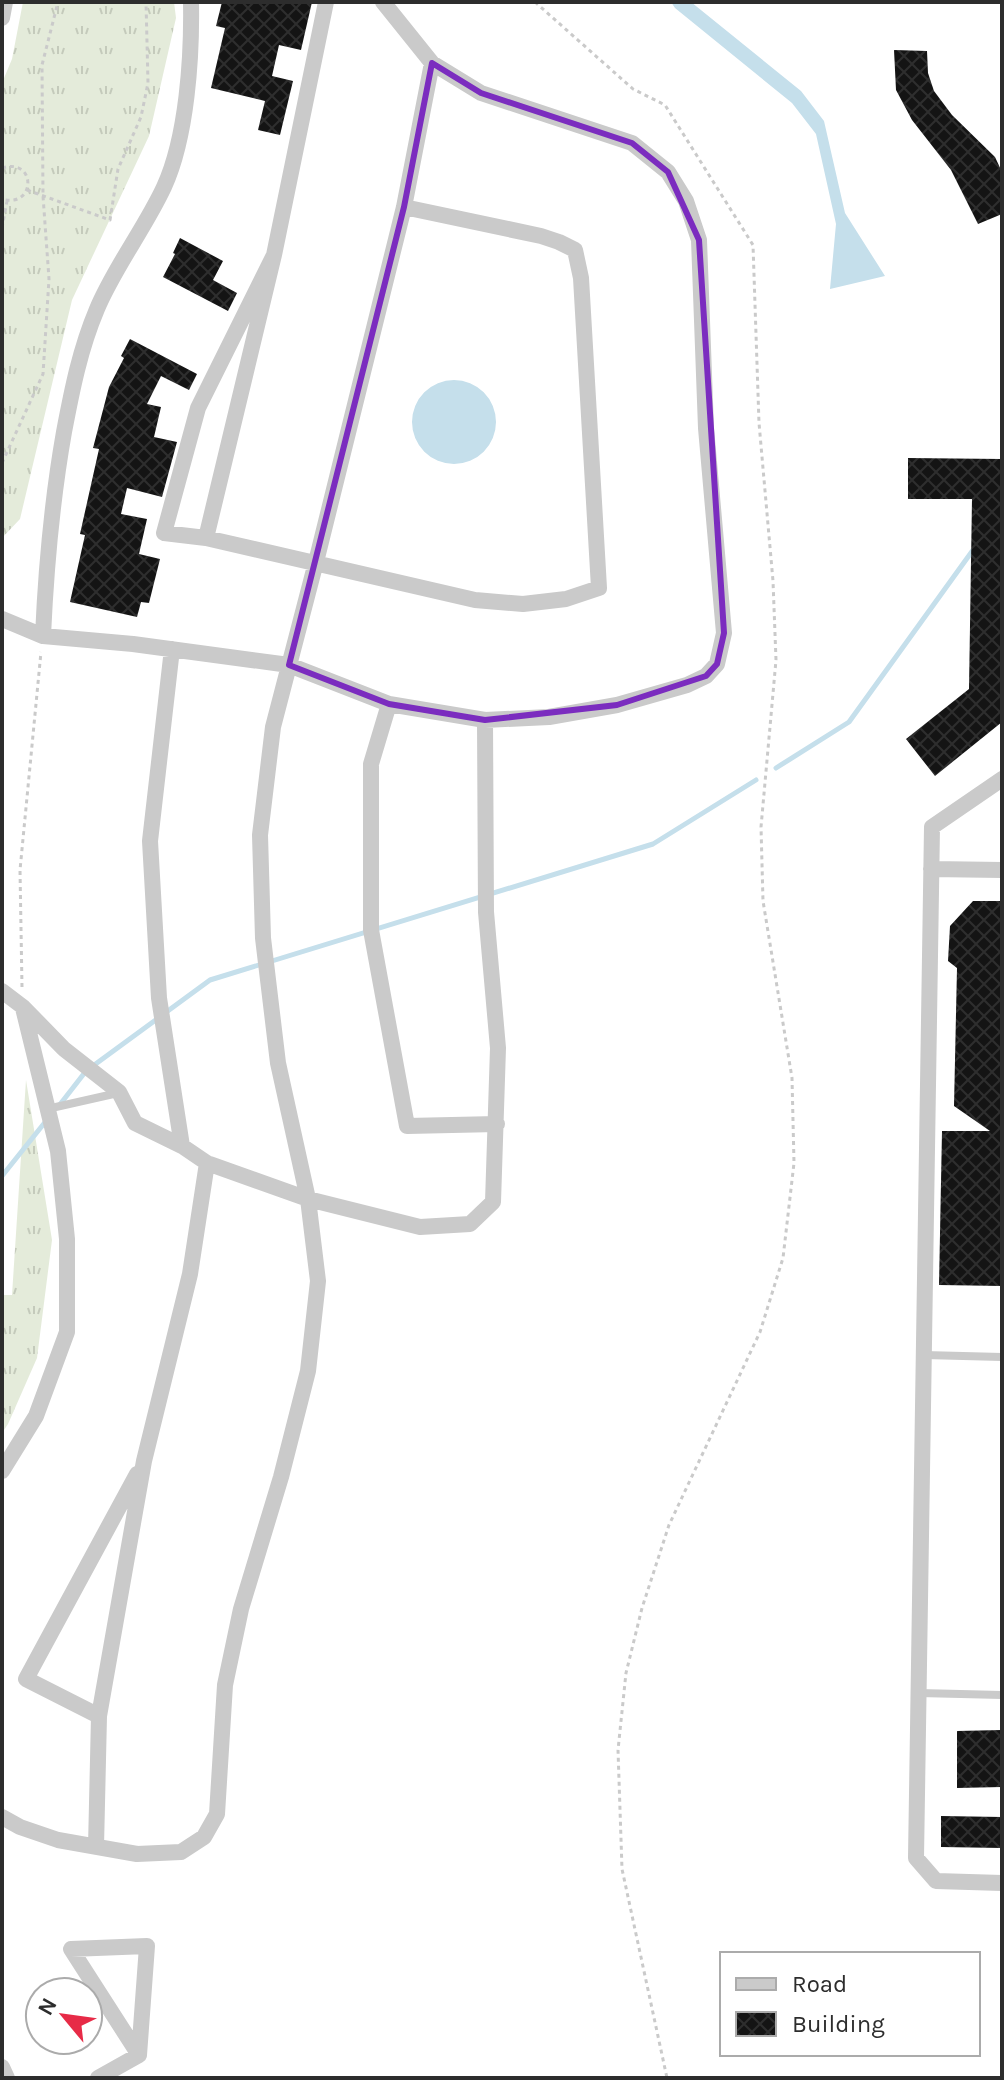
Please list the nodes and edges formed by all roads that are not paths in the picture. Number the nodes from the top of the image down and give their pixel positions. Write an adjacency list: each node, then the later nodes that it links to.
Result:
1 (5, 2): 5 (street)
2 (191, 2): 12 (street)
3 (326, 2): 8 (street)
4 (383, 2): 6 (street)
5 (2, 18)
6 (432, 63): 7 (street); 16 (street)
7 (404, 207): 10 (street); 10 (street)
8 (274, 255): 9 (street); 9 (street)
9 (206, 538): 10 (street)
10 (316, 562): 14 (street)
11 (2, 619): 12 (street)
12 (43, 636): 13 (street)
13 (172, 649): 14 (street); 25 (street)
14 (289, 665): 15 (street); 27 (street)
15 (389, 704): 16 (street); 24 (street)
16 (485, 720): 24 (street)
17 (1002, 779): 18 (street)
18 (931, 869): 19 (street); 28 (street)
19 (1002, 870)
20 (2, 991): 21 (street)
21 (23, 1007): 22 (street); 23 (street)
22 (119, 1092): 23 (lane); 25 (street)
23 (47, 1109): 31 (street)
24 (497, 1124): 27 (street)
25 (182, 1146): 26 (street)
26 (207, 1163): 27 (street); 30 (street)
27 (308, 1199): 36 (street)
28 (924, 1355): 29 (lane); 32 (street)
29 (1002, 1357)
30 (144, 1461): 34 (street); 34 (street)
31 (2, 1471)
32 (918, 1693): 33 (lane); 37 (street)
33 (1002, 1695)
34 (99, 1716): 36 (street)
35 (2, 1817): 36 (street)
36 (96, 1847)
37 (1002, 1883)
38 (139, 2055): 38 (street); 41 (street)
39 (2, 2067): 40 (street)
40 (7, 2078)
41 (98, 2078)

